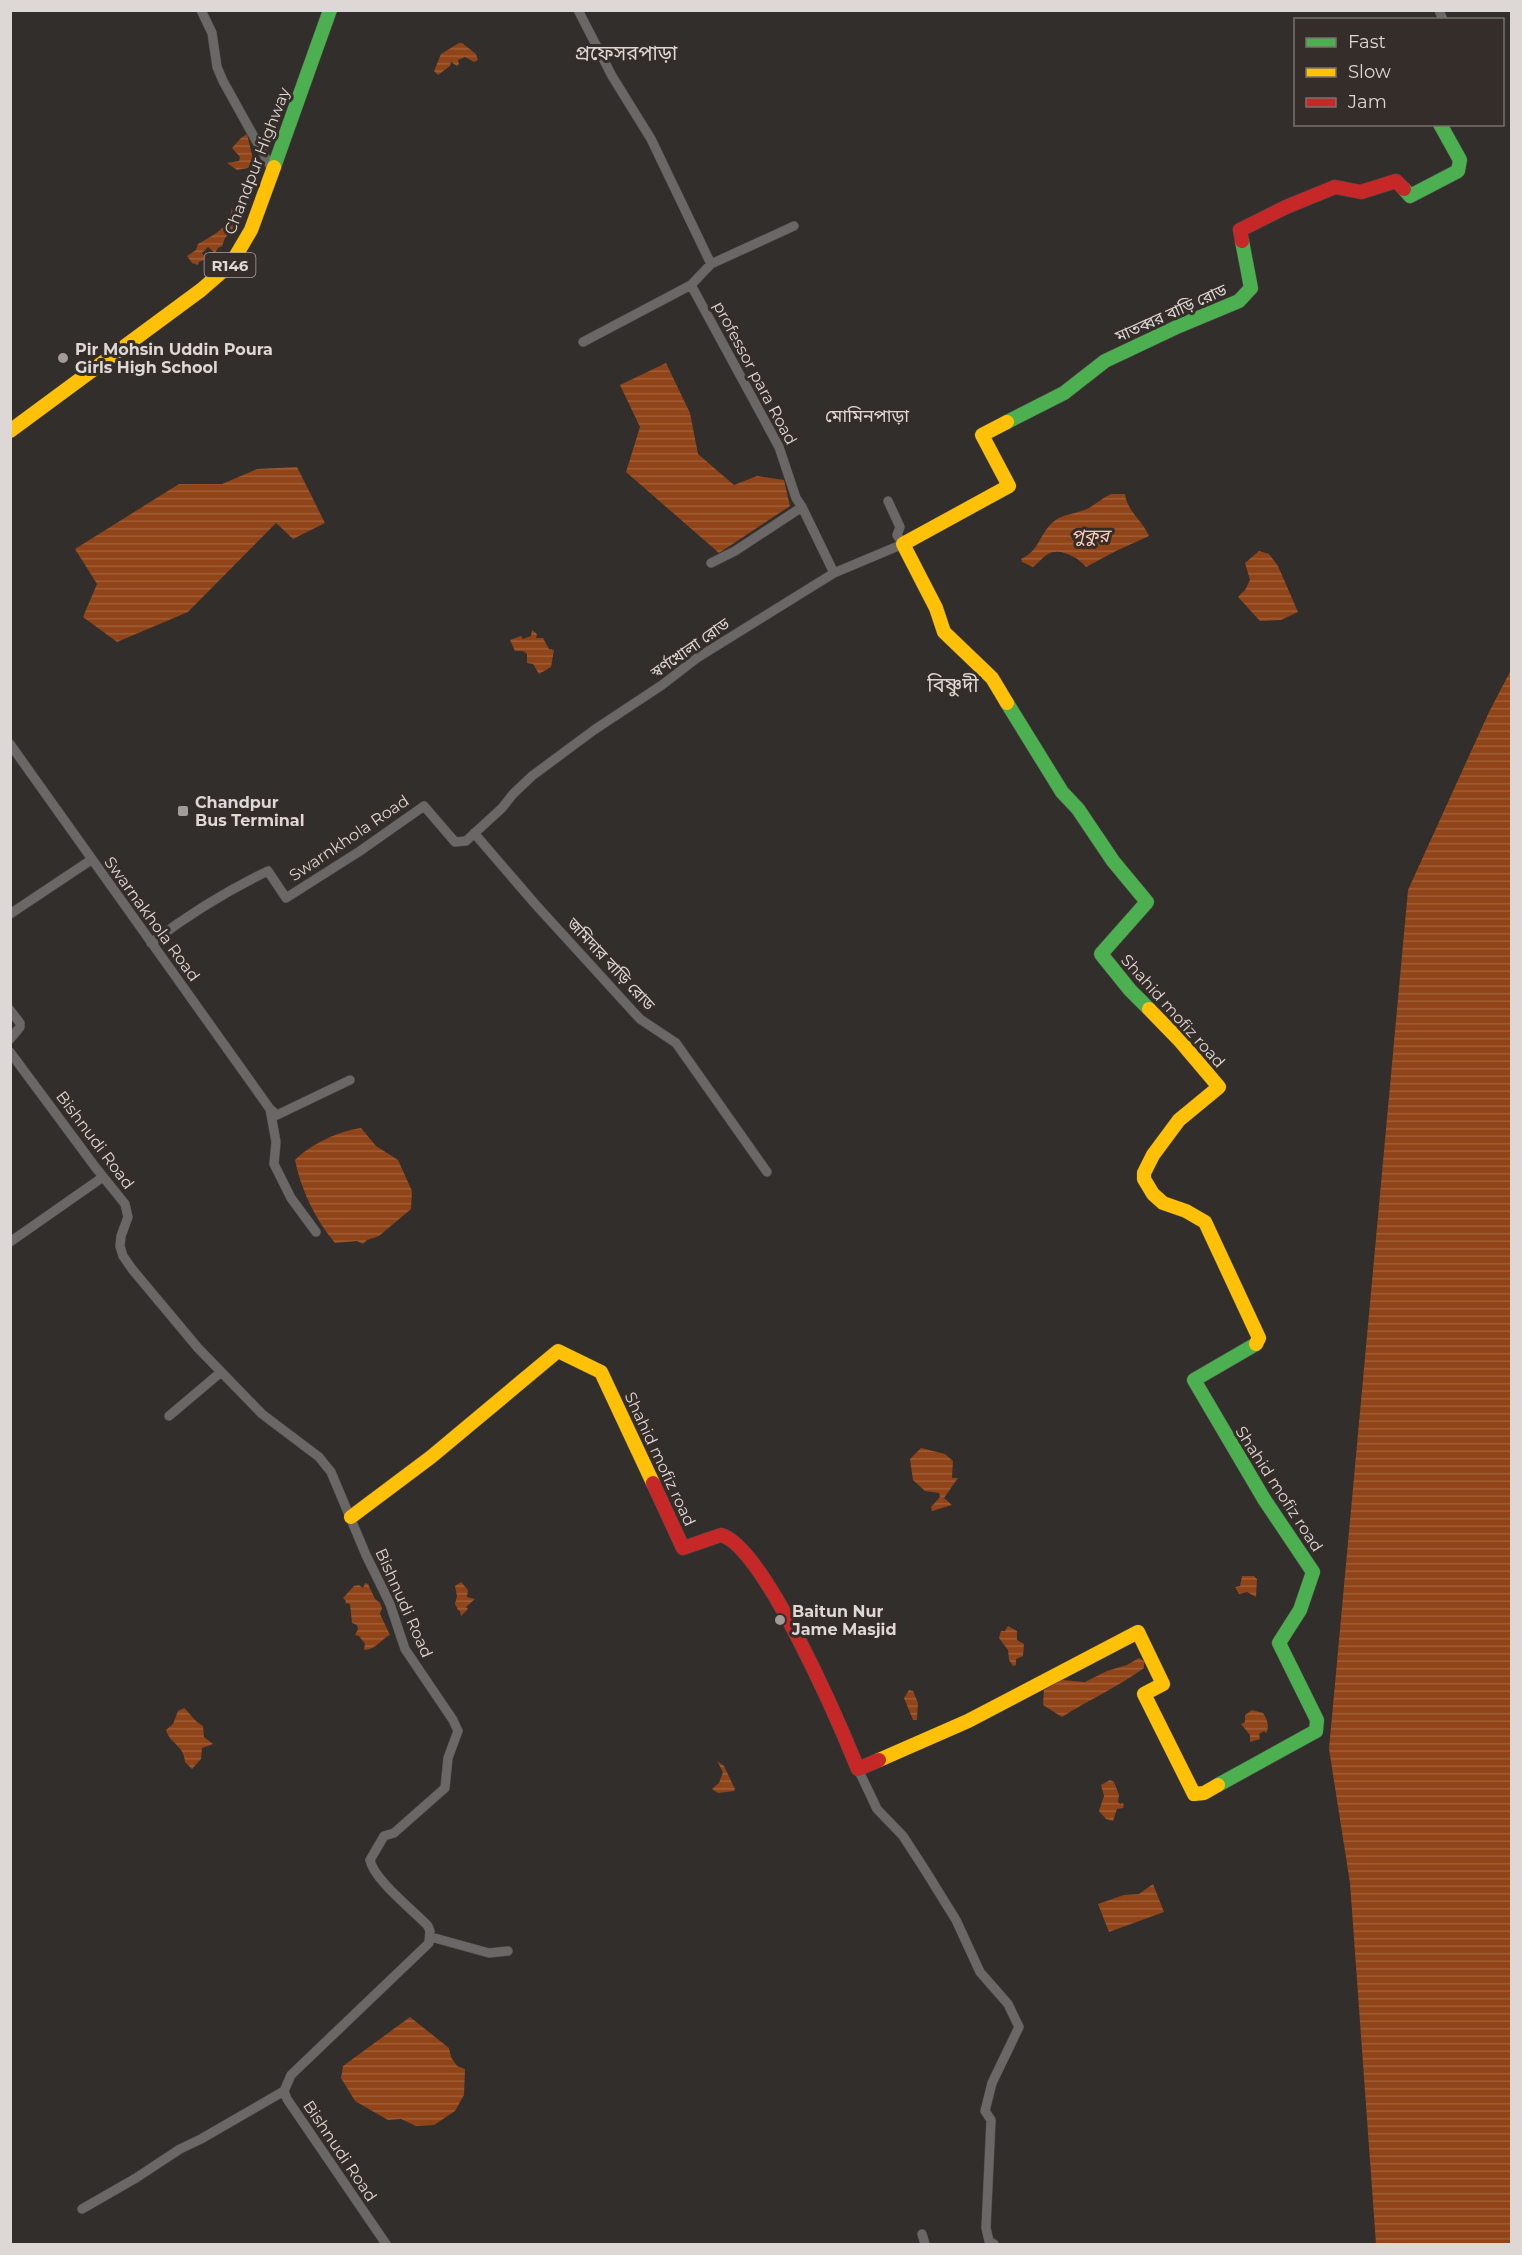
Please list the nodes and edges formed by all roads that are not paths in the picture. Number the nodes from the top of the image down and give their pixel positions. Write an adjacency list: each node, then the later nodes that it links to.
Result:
1 (201, 10): 5 (street)
2 (330, 10): 5 (street, Chandpur Highway / R146)
3 (578, 10): 7 (street)
4 (1441, 126): 13 (street, মাতব্বর বাড়ি রোড)
5 (273, 171): 10 (street, Chandpur Highway / R146)
6 (794, 226): 7 (street)
7 (711, 264): 8 (street)
8 (691, 285): 9 (street); 12 (street, professor para Road)
9 (584, 342)
10 (10, 430)
11 (888, 501): 13 (street)
12 (802, 507): 14 (street); 15 (street, professor para Road)
13 (903, 544): 15 (street, স্বর্ণখোলা রোড); 33 (street, Shahid mofiz road)
14 (711, 563)
15 (834, 573): 17 (street, স্বর্ণখোলা রোড)
16 (10, 744): 18 (street, Swarnakhola Road)
17 (474, 833): 20 (street, Swarnkhola Road); 26 (street, জমিদার বাড়ি রোড)
18 (91, 860): 19 (street); 20 (street, Swarnakhola Road)
19 (10, 914)
20 (151, 944): 25 (street, Swarnakhola Road)
21 (10, 1010): 22 (street)
22 (10, 1039)
23 (10, 1052): 27 (street, Bishnudi Road)
24 (350, 1080): 25 (street)
25 (270, 1109): 28 (street)
26 (767, 1172)
27 (103, 1177): 29 (street); 30 (street, Bishnudi Road)
28 (315, 1232)
29 (10, 1242)
30 (220, 1372): 31 (street); 32 (street, Bishnudi Road)
31 (169, 1416)
32 (351, 1517): 33 (street, Shahid mofiz road); 34 (street, Bishnudi Road)
33 (858, 1769): 41 (street)
34 (431, 1937): 35 (street); 36 (street, Bishnudi Road)
35 (507, 1951)
36 (284, 2091): 37 (street); 39 (street, Bishnudi Road)
37 (82, 2209)
38 (922, 2234): 40 (street)
39 (386, 2244)
40 (925, 2244)
41 (994, 2244)

